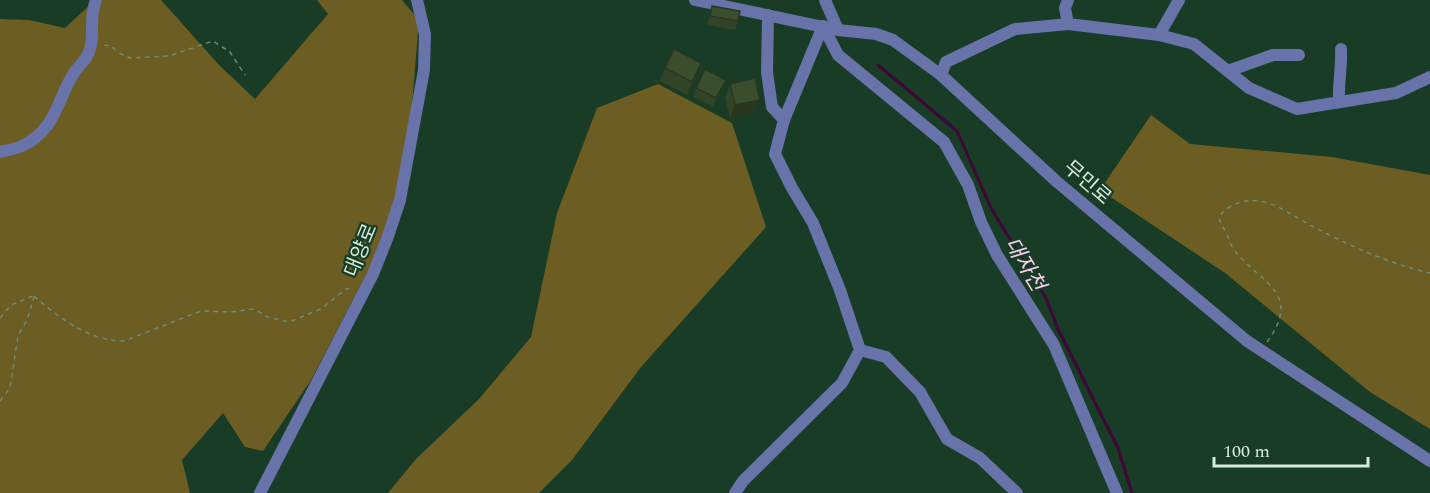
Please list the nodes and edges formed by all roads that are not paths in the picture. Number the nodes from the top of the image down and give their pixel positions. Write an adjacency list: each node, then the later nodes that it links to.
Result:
1 (96, 0): 19 (street)
2 (417, 0): 22 (street, 대양로)
3 (695, 0): 7 (street, 무민로)
4 (825, 0): 10 (street)
5 (1068, 0): 8 (street)
6 (1179, 0): 11 (street)
7 (768, 15): 9 (street, 무민로); 18 (street)
8 (1068, 24): 11 (street); 15 (street)
9 (823, 26): 10 (street, 무민로); 18 (street); 25 (street)
10 (838, 30): 15 (street, 무민로)
11 (1159, 35): 14 (street)
12 (1341, 49): 17 (street)
13 (1299, 55): 14 (street)
14 (1228, 71): 17 (street)
15 (941, 75): 21 (street, 무민로)
16 (1430, 78): 17 (street)
17 (1339, 102)
18 (784, 120): 20 (street)
19 (0, 152)
20 (860, 350): 23 (street); 24 (street)
21 (1430, 461)
22 (260, 493)
23 (735, 493)
24 (1017, 493)
25 (1117, 493)

